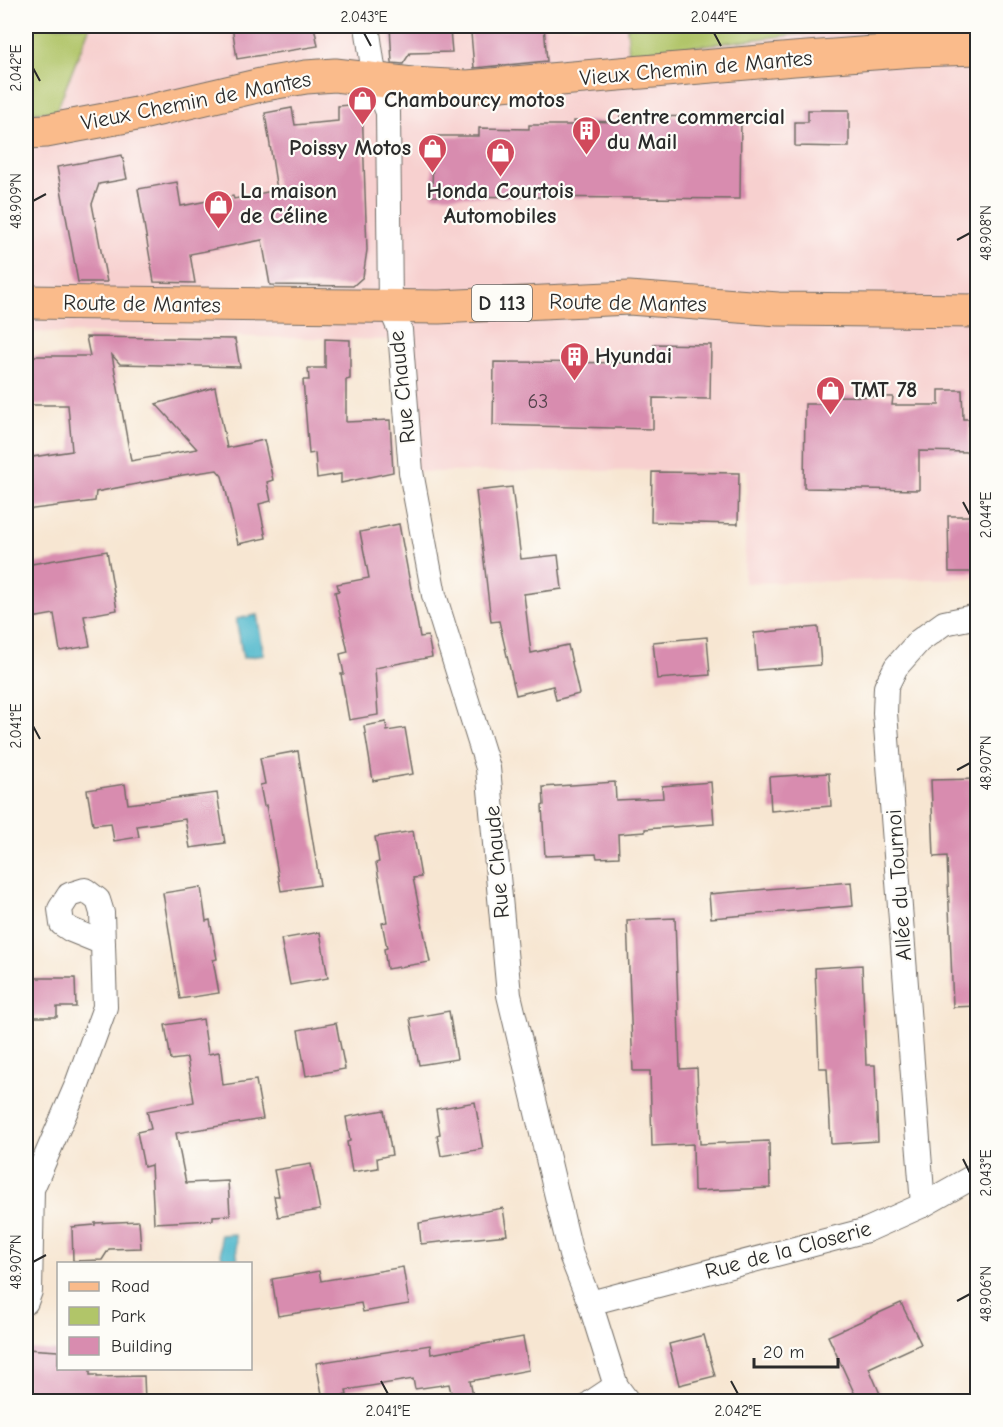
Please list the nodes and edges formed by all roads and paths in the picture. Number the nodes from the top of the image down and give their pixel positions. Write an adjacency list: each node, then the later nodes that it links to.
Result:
1 (367, 26): 3 (street, Rue Chaude)
2 (978, 48): 3 (main road, Vieux Chemin de Mantes)
3 (375, 81): 4 (main road, Vieux Chemin de Mantes); 6 (street, Rue Chaude)
4 (26, 132)
5 (26, 302): 6 (main road, Route de Mantes / D 113)
6 (390, 307): 7 (main road, Route de Mantes / D 113); 13 (street, Rue Chaude)
7 (978, 310)
8 (978, 616): 11 (street, Allée du Tournoi)
9 (103, 943): 12 (street)
10 (978, 1174): 11 (street, Rue de la Closerie)
11 (923, 1205): 13 (street, Rue de la Closerie)
12 (26, 1302)
13 (590, 1303): 14 (street, Rue Chaude)
14 (622, 1394): 15 (street, Rue Chaude)
15 (592, 1401)

